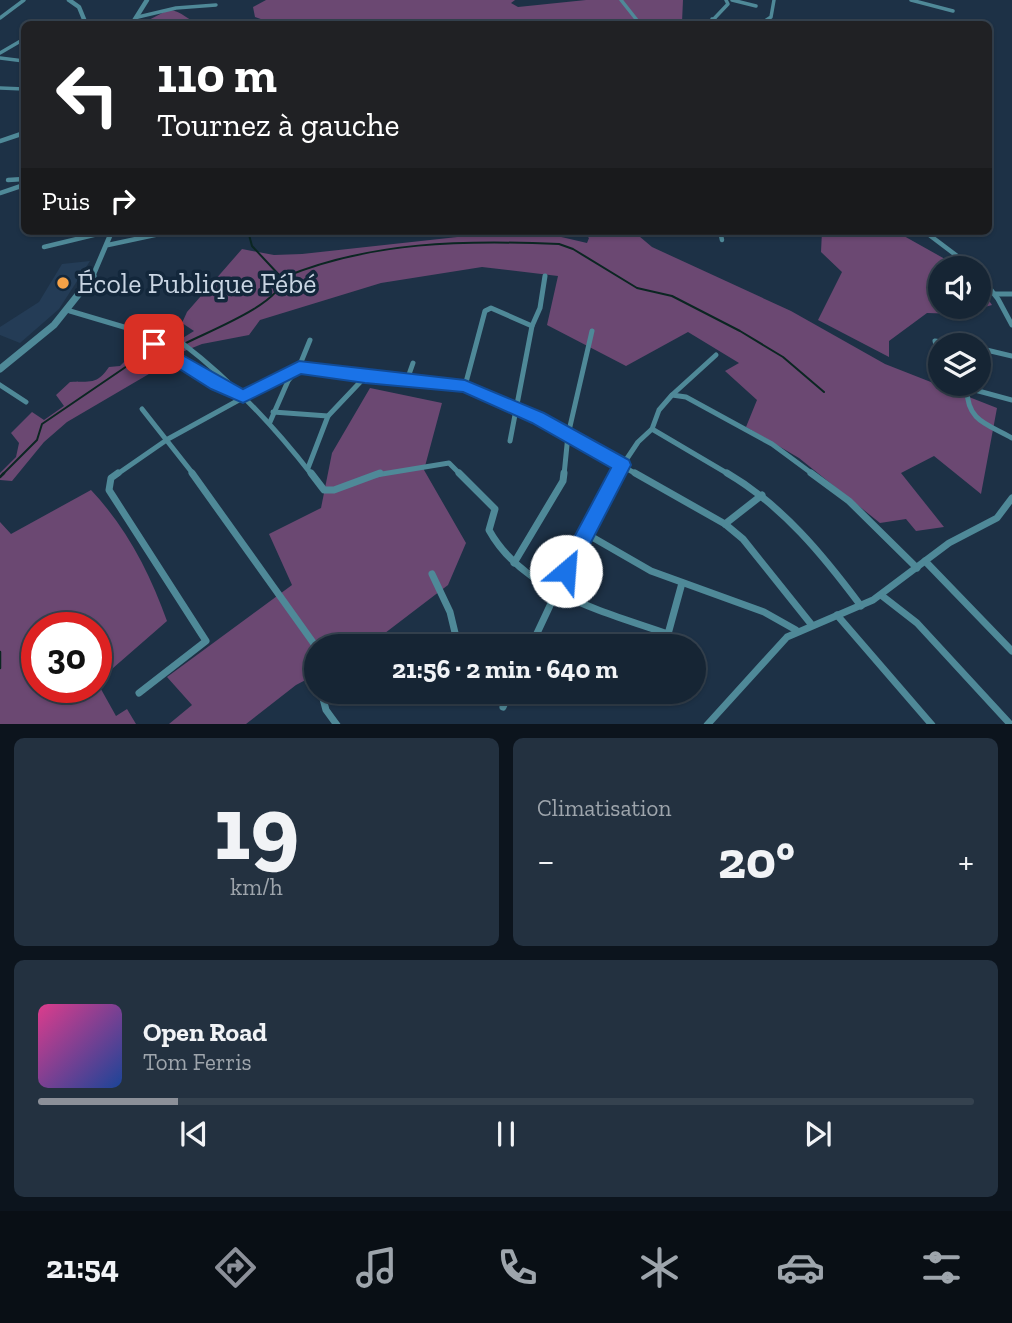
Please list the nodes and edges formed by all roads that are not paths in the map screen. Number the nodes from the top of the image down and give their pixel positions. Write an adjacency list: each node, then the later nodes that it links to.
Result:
1 (24, 0): 12 (street)
2 (69, 0): 14 (street)
3 (148, 0): 15 (street)
4 (621, 0): 17 (street)
5 (726, 0): 13 (street)
6 (732, 0): 10 (street)
7 (774, 0): 19 (street)
8 (911, 0): 11 (street)
9 (216, 5): 16 (street)
10 (756, 6)
11 (953, 11)
12 (0, 18)
13 (712, 19): 18 (street)
14 (85, 21)
15 (134, 21)
16 (136, 21)
17 (638, 21)
18 (717, 21)
19 (765, 21)
20 (21, 40): 21 (street)
21 (0, 52)
22 (0, 58): 23 (street)
23 (21, 61)
24 (0, 88): 25 (street)
25 (21, 89)
26 (21, 134): 27 (street)
27 (0, 141)
28 (21, 179): 29 (street)
29 (8, 180)
30 (21, 186): 31 (street)
31 (0, 193)
32 (94, 235): 39 (street)
33 (110, 235): 38 (street)
34 (154, 235): 38 (street)
35 (721, 235): 37 (street)
36 (929, 235): 40 (street)
37 (722, 240)
38 (107, 245): 45 (street)
39 (44, 247)
40 (957, 256)
41 (545, 276): 47 (street)
42 (991, 289): 43 (street)
43 (995, 294): 44 (street); 46 (street)
44 (1012, 294)
45 (70, 311): 56 (street); 62 (street)
46 (1012, 325)
47 (532, 326): 60 (street); 67 (street)
48 (592, 331): 73 (street)
49 (310, 340): 55 (street)
50 (183, 343): 62 (street)
51 (991, 351): 53 (street)
52 (716, 355): 63 (street)
53 (1012, 356)
54 (413, 363): 58 (street)
55 (299, 367): 57 (street); 62 (street); 69 (street)
56 (0, 369)
57 (365, 377): 58 (street); 70 (street)
58 (407, 380): 60 (street)
59 (0, 385): 66 (street)
60 (465, 386): 67 (street)
61 (991, 395): 65 (street)
62 (243, 396): 71 (street); 75 (street)
63 (672, 396): 72 (street); 86 (street)
64 (967, 396): 74 (street)
65 (1012, 400)
66 (26, 402)
67 (511, 405): 73 (street); 76 (street)
68 (142, 409): 75 (street)
69 (273, 412): 70 (street); 71 (street)
70 (328, 416): 78 (street)
71 (270, 422): 78 (street)
72 (652, 429): 77 (street); 79 (street)
73 (568, 435): 77 (street); 85 (street)
74 (1012, 438)
75 (168, 439): 95 (street); 99 (street)
76 (510, 442)
77 (622, 465): 82 (street); 83 (street)
78 (308, 468): 85 (street)
79 (762, 495): 82 (street); 91 (street)
80 (1012, 498): 81 (street)
81 (1010, 508): 84 (street)
82 (725, 524): 93 (street)
83 (584, 533): 88 (street); 89 (street)
84 (925, 561): 86 (street); 98 (street)
85 (514, 563): 89 (street)
86 (917, 568): 90 (street)
87 (432, 573): 96 (street)
88 (682, 583): 89 (street); 94 (street)
89 (556, 590): 97 (street)
90 (881, 594): 91 (street); 106 (street)
91 (861, 606): 92 (street)
92 (837, 615): 93 (street); 105 (street)
93 (811, 624): 94 (street)
94 (796, 630): 104 (street)
95 (307, 634)
96 (455, 634)
97 (536, 634)
98 (1012, 651)
99 (139, 693)
100 (325, 704): 103 (street)
101 (504, 704): 102 (street)
102 (503, 707)
103 (337, 724)
104 (707, 724)
105 (932, 724)
106 (1011, 724)

